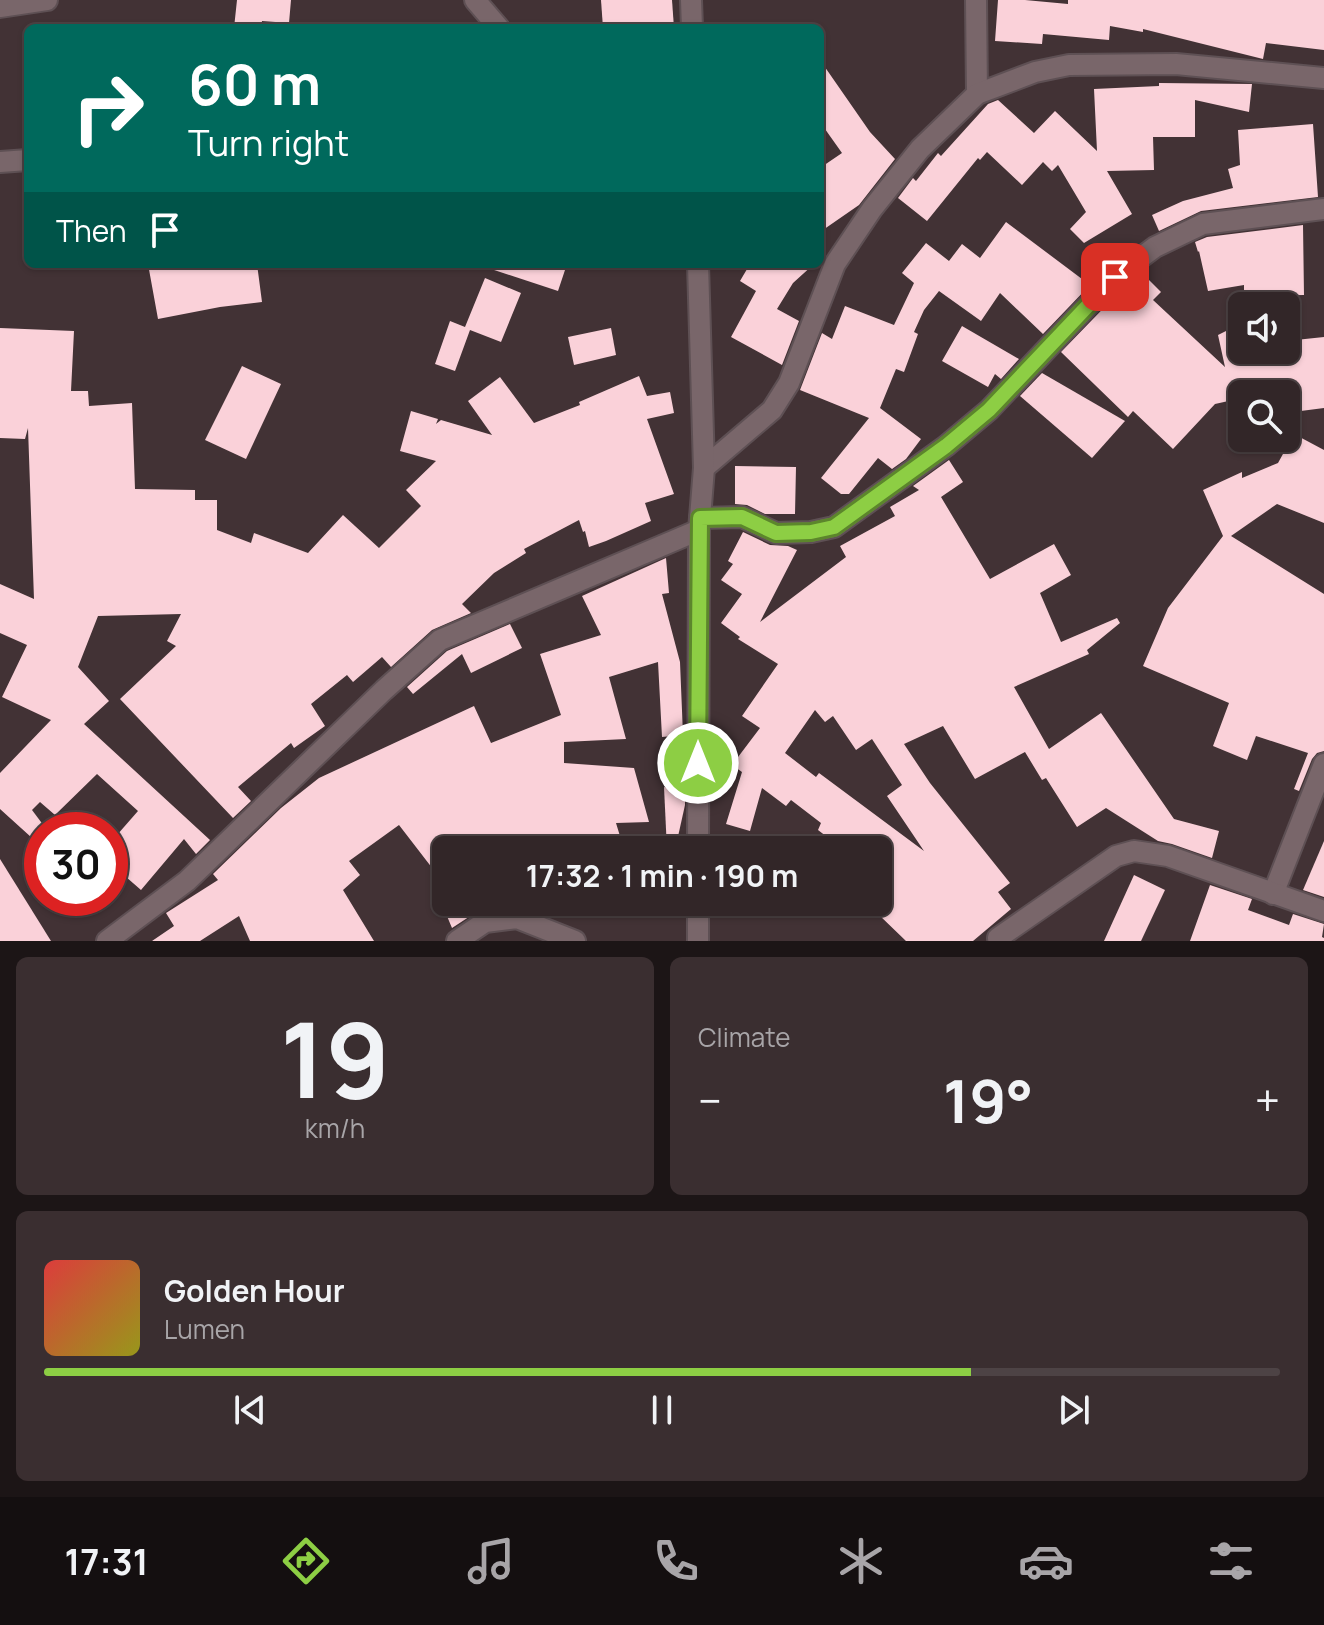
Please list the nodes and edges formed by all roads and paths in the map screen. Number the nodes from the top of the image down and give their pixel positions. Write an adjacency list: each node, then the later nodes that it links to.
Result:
1 (47, 0): 5 (street)
2 (475, 0): 6 (street)
3 (691, 0): 7 (street)
4 (976, 0): 9 (street)
5 (0, 7)
6 (496, 24)
7 (692, 24)
8 (1324, 78): 9 (street)
9 (977, 94): 14 (street)
10 (24, 160): 11 (street)
11 (0, 162)
12 (1324, 209): 15 (street)
13 (698, 268): 14 (street)
14 (704, 468): 15 (street)
15 (700, 524): 17 (street); 22 (street)
16 (1324, 764): 18 (street)
17 (698, 836)
18 (1273, 894): 19 (street); 21 (street)
19 (1324, 911)
20 (698, 916): 25 (street)
21 (998, 938)
22 (107, 941)
23 (457, 941): 24 (street)
24 (575, 941)
25 (698, 941)

